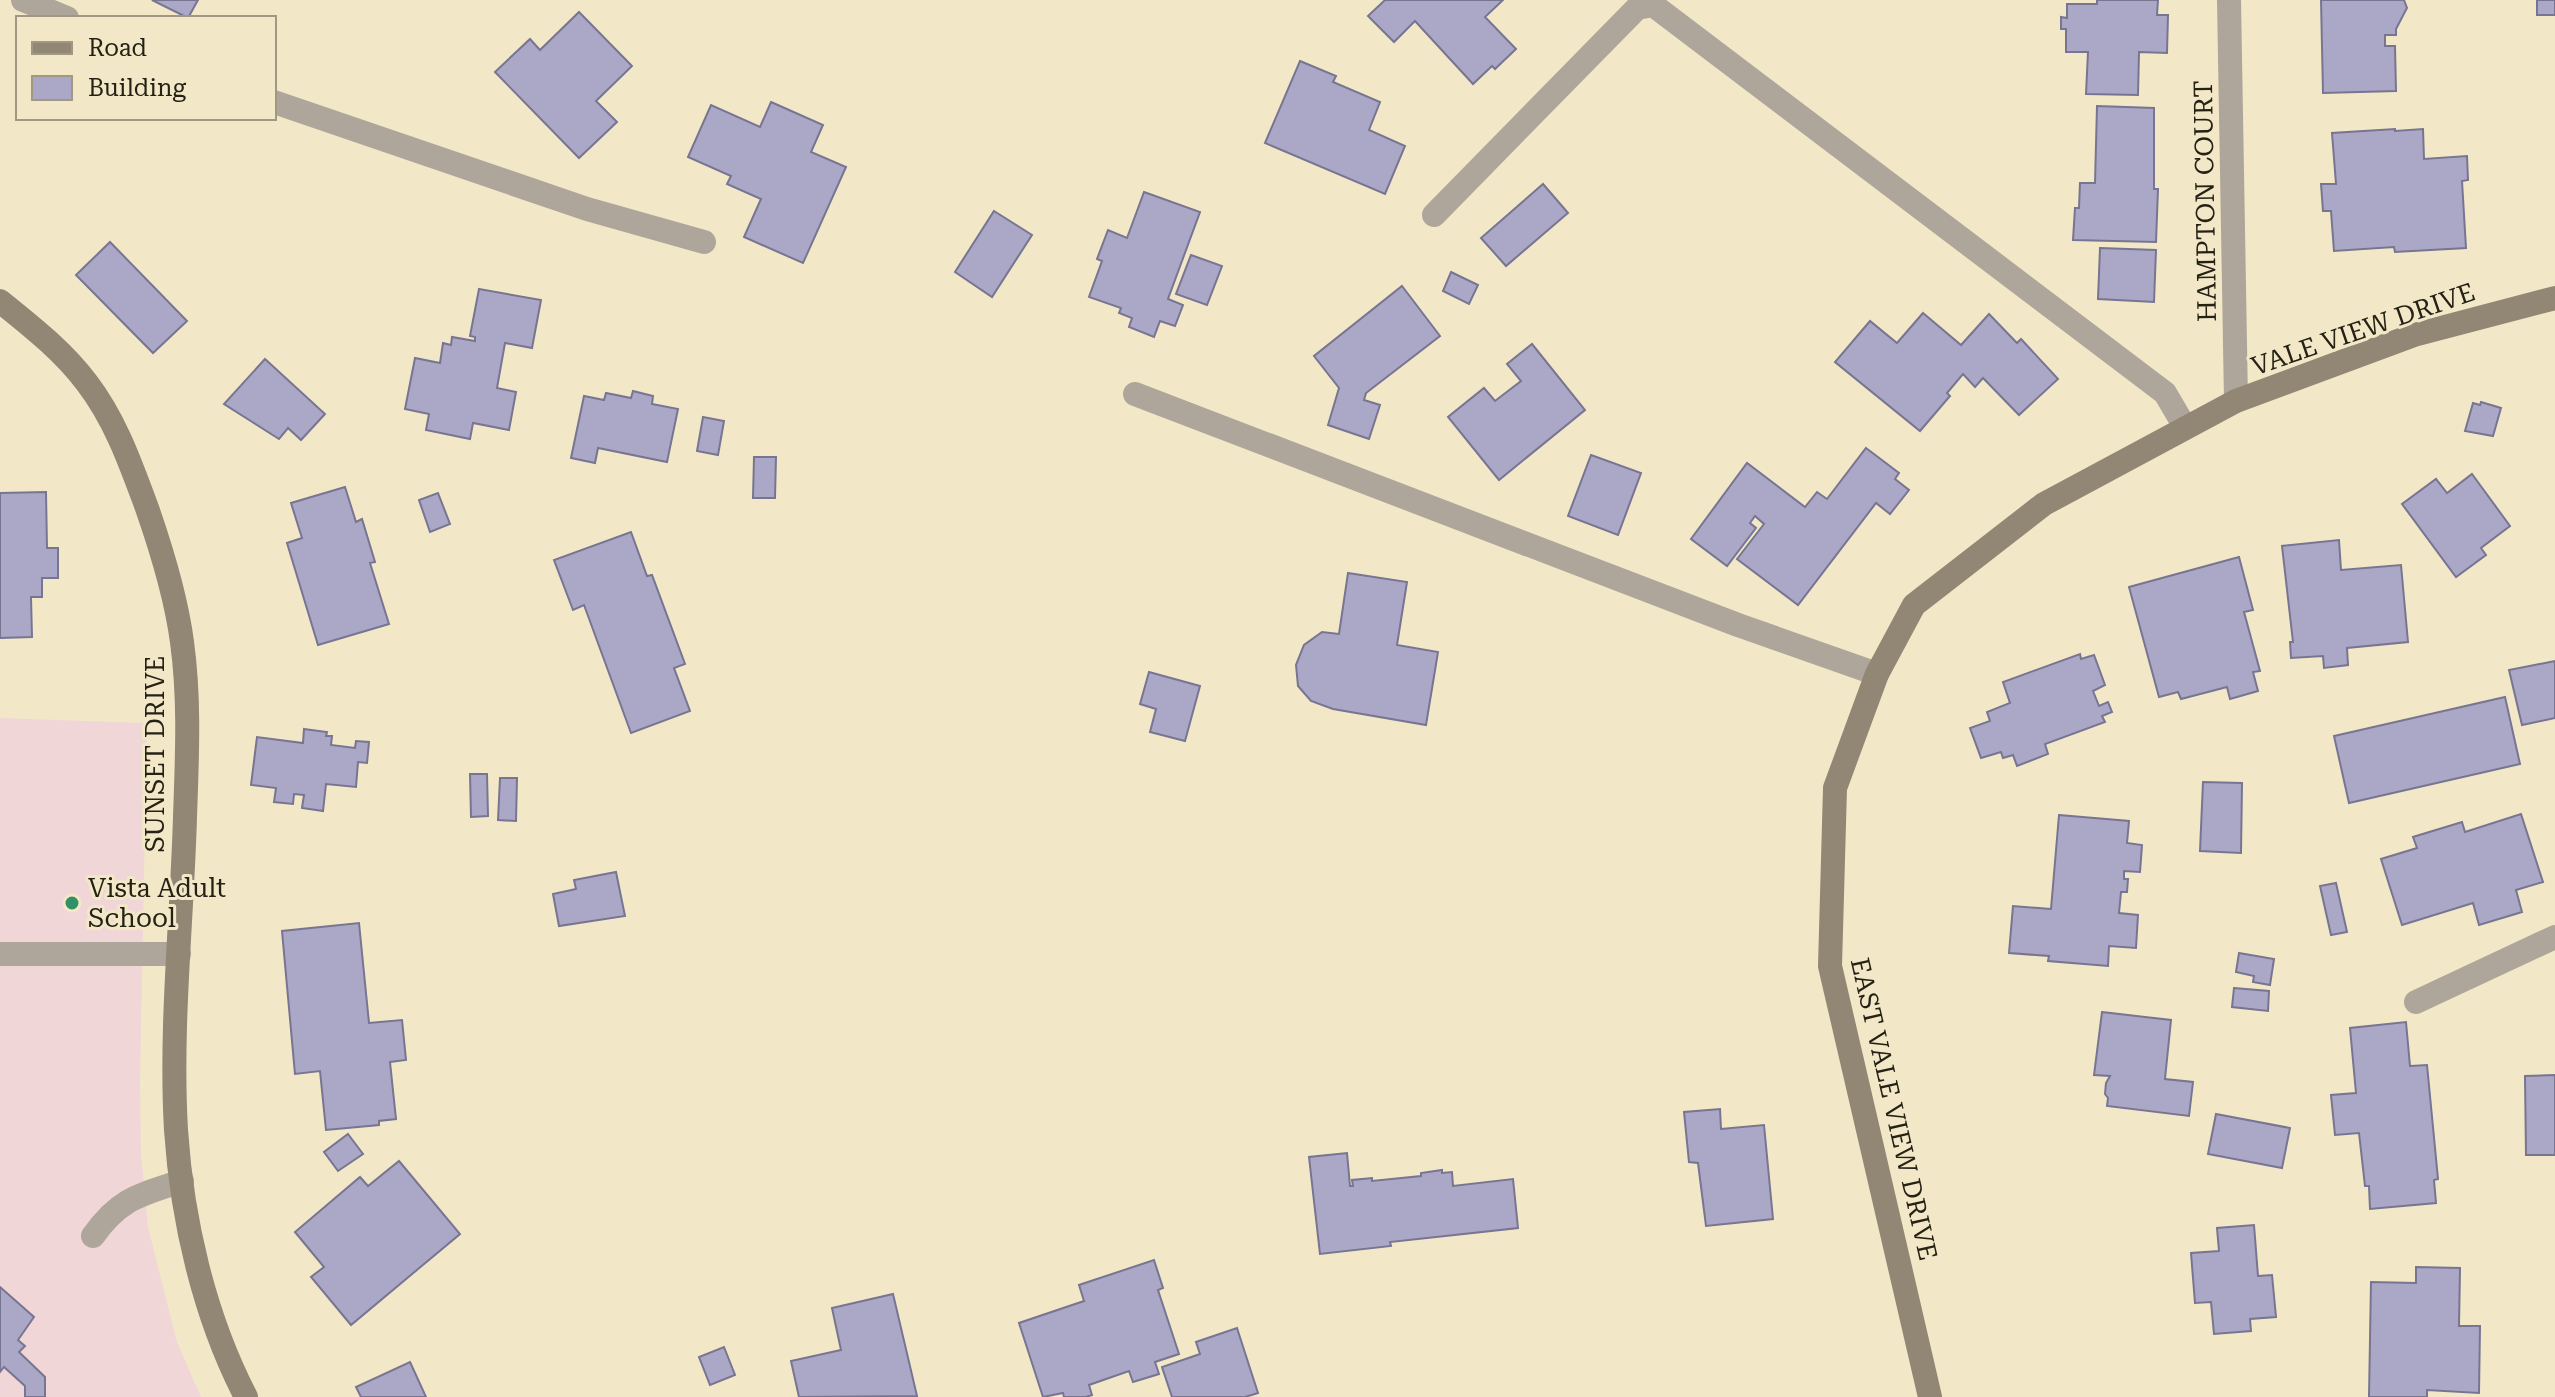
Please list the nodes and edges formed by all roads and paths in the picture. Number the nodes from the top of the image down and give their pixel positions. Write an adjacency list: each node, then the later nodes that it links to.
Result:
1 (23, 0): 3 (street)
2 (2229, 0): 10 (street, HAMPTON COURT)
3 (62, 16)
4 (276, 103): 6 (street)
5 (1434, 215): 11 (street)
6 (704, 242)
7 (2555, 298): 10 (street, VALE VIEW DRIVE)
8 (0, 301): 15 (street, SUNSET DRIVE)
9 (1135, 394): 12 (street)
10 (2236, 401): 11 (street, EAST VALE VIEW DRIVE)
11 (2185, 427): 12 (street, EAST VALE VIEW DRIVE)
12 (1877, 674): 20 (street, EAST VALE VIEW DRIVE)
13 (2555, 937): 16 (street)
14 (0, 954): 15 (street)
15 (179, 954): 17 (street, SUNSET DRIVE)
16 (2416, 1002)
17 (182, 1181): 18 (street); 19 (street, SUNSET DRIVE)
18 (93, 1236)
19 (246, 1397)
20 (1930, 1397)

